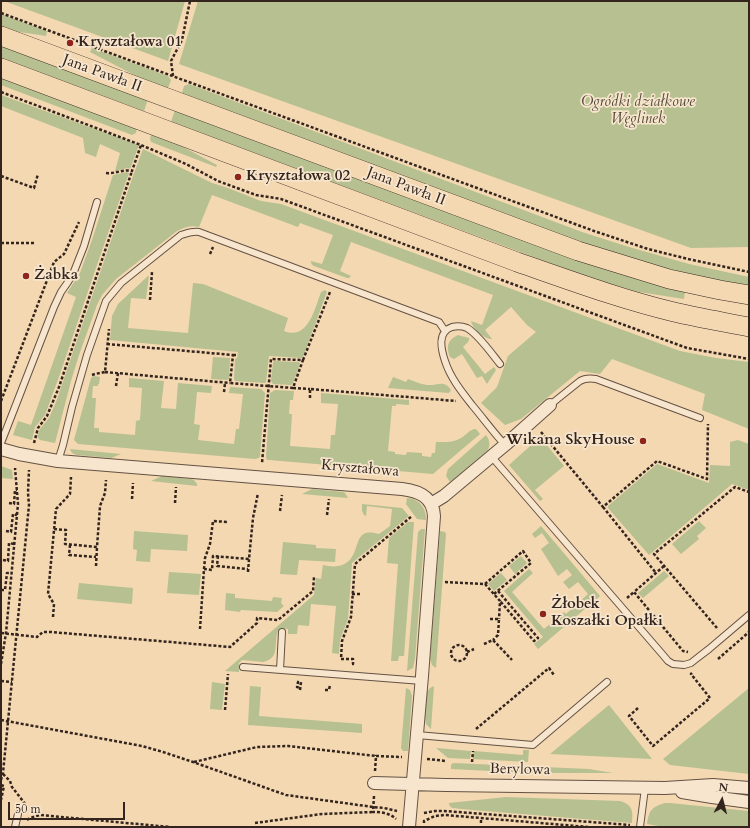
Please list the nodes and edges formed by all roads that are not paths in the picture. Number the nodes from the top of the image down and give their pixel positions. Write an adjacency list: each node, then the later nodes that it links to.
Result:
1 (1, 36): 4 (main road, Jana Pawła II)
2 (1, 68): 5 (main road, Jana Pawła II)
3 (97, 202): 10 (lane)
4 (749, 295)
5 (749, 327)
6 (445, 331): 7 (lane); 11 (lane); 14 (lane)
7 (500, 364)
8 (550, 405): 9 (lane); 11 (street)
9 (700, 418)
10 (1, 443)
11 (505, 445): 13 (street)
12 (1, 449): 14 (street, Kryształowa)
13 (491, 456): 15 (street); 16 (lane)
14 (58, 461): 15 (street, Kryształowa)
15 (431, 504): 20 (street)
16 (749, 615)
17 (282, 632): 19 (lane)
18 (244, 667): 19 (lane)
19 (280, 670): 20 (lane)
20 (422, 681): 22 (street)
21 (607, 682): 22 (lane)
22 (417, 735): 24 (street)
23 (374, 783): 24 (street, Berylowa)
24 (413, 784): 25 (street, Berylowa); 32 (street)
25 (645, 788): 26 (street, Berylowa); 30 (lane)
26 (665, 788): 27 (street, Berylowa); 28 (street, Berylowa)
27 (749, 788)
28 (749, 802)
29 (18, 814): 31 (lane)
30 (640, 826)
31 (15, 827)
32 (409, 827)

